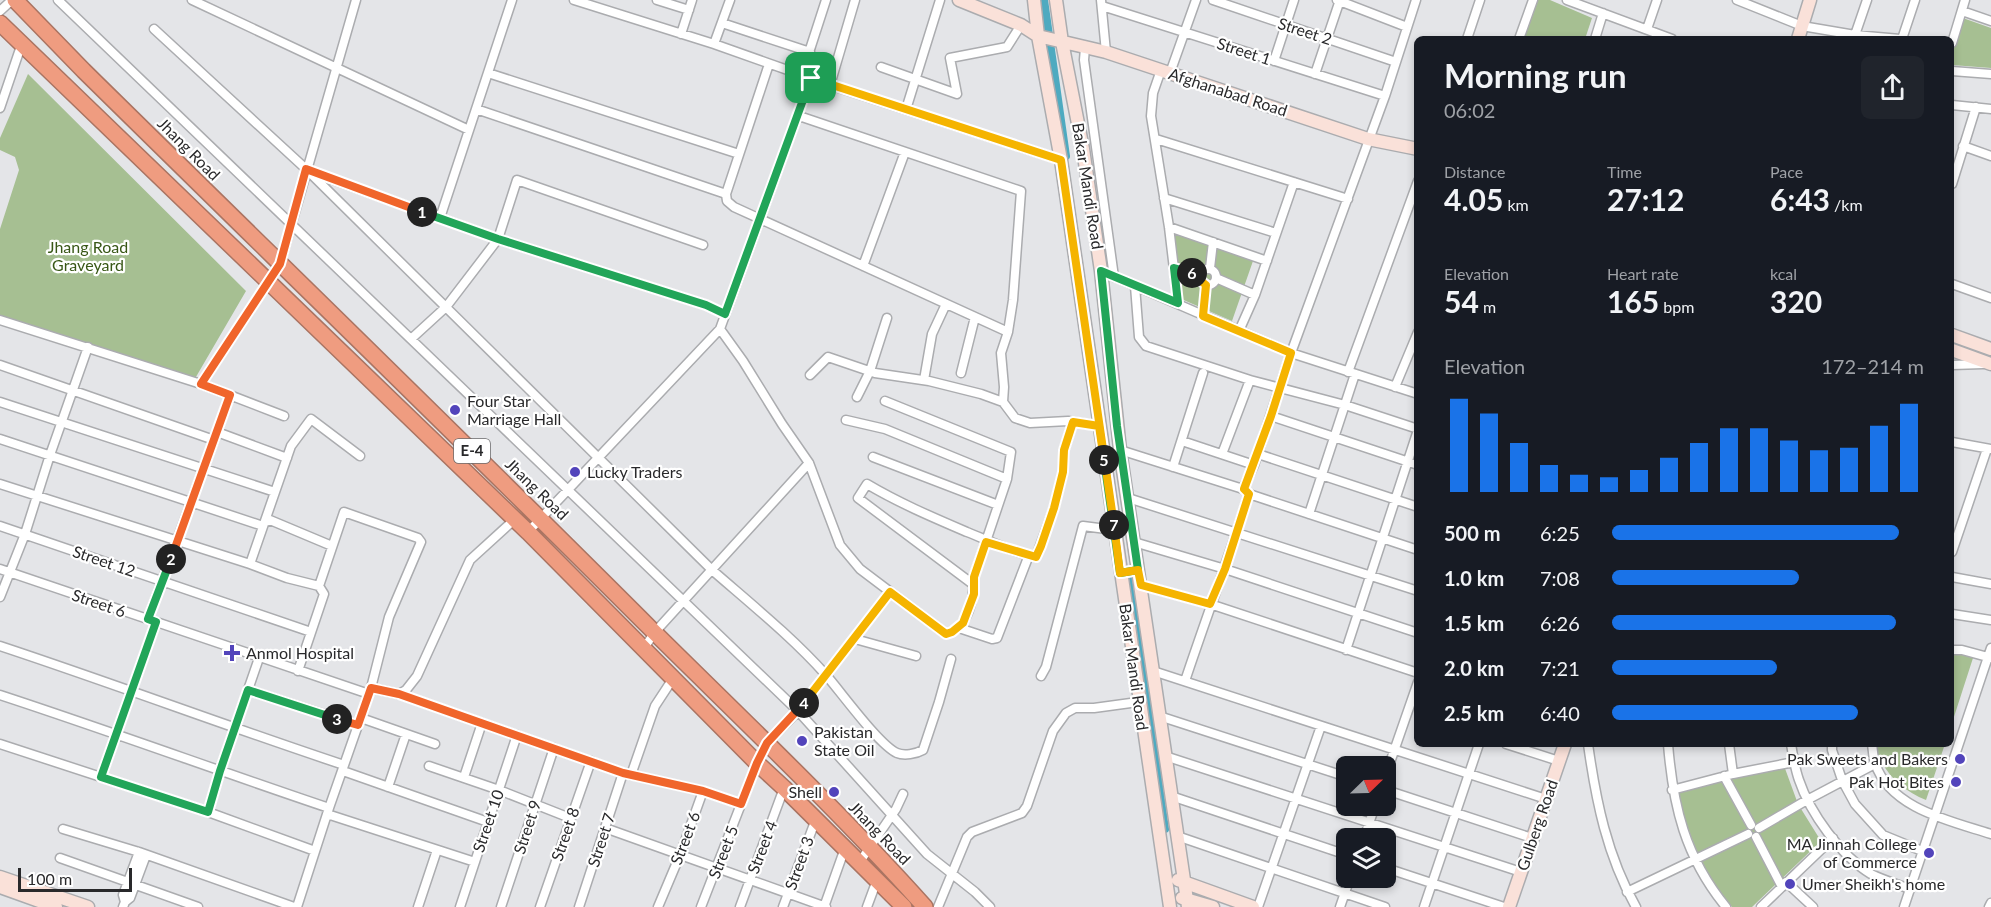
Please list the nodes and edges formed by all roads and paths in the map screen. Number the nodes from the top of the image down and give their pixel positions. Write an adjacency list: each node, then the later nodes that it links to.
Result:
1 (13, 0): 35 (street); 114 (highway, Jhang Road / E-4)
2 (58, 0): 107 (street)
3 (192, 0): 68 (street)
4 (356, 0): 68 (street)
5 (512, 0): 72 (street)
6 (574, 0): 32 (street)
7 (657, 0): 33 (street)
8 (692, 0): 33 (street)
9 (730, 0): 39 (street)
10 (826, 0): 62 (street)
11 (855, 0): 78 (street)
12 (940, 0): 77 (street)
13 (1034, 0): 58 (main road, Bakar Mandi Road)
14 (1056, 0): 58 (main road, Bakar Mandi Road)
15 (1196, 0): 46 (street)
16 (1213, 0): 41 (street, Street 2)
17 (1294, 0): 41 (street)
18 (1339, 0): 43 (street); 57 (street)
19 (1416, 0): 43 (street)
20 (1480, 0): 49 (street)
21 (1533, 0): 50 (street)
22 (1567, 0): 36 (street)
23 (1657, 0): 45 (street)
24 (1737, 0): 31 (street)
25 (1810, 0): 42 (main road)
26 (1867, 0): 48 (street)
27 (1915, 0): 55 (street)
28 (1965, 0): 34 (street)
29 (965, 1): 40 (main road, Afghanabad Road)
30 (1102, 3): 46 (street, Street 1); 63 (street)
31 (1754, 3): 42 (street)
32 (603, 4): 47 (street)
33 (688, 10): 47 (street)
34 (1962, 10): 37 (street); 56 (street)
35 (0, 11)
36 (1603, 13): 45 (street); 51 (street)
37 (1991, 21)
38 (0, 22): 59 (highway, E-4)
39 (722, 23): 60 (street); 62 (street)
40 (1022, 25): 58 (main road, Afghanabad Road); 77 (street)
41 (1287, 25): 57 (street, Street 2); 64 (street)
42 (1802, 26): 48 (street); 53 (main road)
43 (1407, 27): 65 (street)
44 (154, 29): 96 (street)
45 (1647, 29): 52 (street)
46 (1185, 32): 64 (street, Street 1); 70 (street)
47 (681, 34): 60 (street)
48 (1856, 35): 54 (street)
49 (1468, 36)
50 (1520, 36)
51 (1596, 36)
52 (1659, 36)
53 (1799, 36)
54 (1867, 36)
55 (1902, 36)
56 (1954, 36)
57 (1326, 37): 65 (street, Street 2); 74 (street)
58 (1049, 39): 61 (main road, Afghanabad Road); 69 (main road, Bakar Mandi Road); 95 (main road, Bakar Mandi Road)
59 (22, 43): 82 (street); 122 (highway, E-4)
60 (714, 44): 66 (street)
61 (1085, 48): 63 (main road, Afghanabad Road); 69 (main road); 120 (street)
62 (810, 52): 73 (street)
63 (1106, 52): 70 (main road, Afghanabad Road)
64 (1274, 62): 74 (street, Street 1)
65 (1396, 62): 79 (street)
66 (769, 64): 73 (street); 93 (street)
67 (881, 67): 77 (street)
68 (336, 68): 87 (street); 96 (street)
69 (1068, 69): 118 (main road, Bakar Mandi Road)
70 (1166, 71): 88 (street); 89 (main road, Afghanabad Road)
71 (1954, 71): 75 (street)
72 (488, 73): 84 (street); 93 (street)
73 (802, 74): 76 (street)
74 (1315, 74): 79 (street, Street 1)
75 (1991, 74)
76 (811, 78): 78 (street); 86 (street)
77 (915, 80): 80 (street)
78 (830, 85): 95 (street)
79 (1386, 96): 89 (street)
80 (908, 103)
81 (1954, 105): 83 (street)
82 (0, 108)
83 (1976, 108): 85 (street); 90 (street)
84 (476, 109): 87 (street); 100 (street)
85 (1991, 109)
86 (799, 116): 92 (street); 106 (street)
87 (469, 130): 105 (street)
88 (1156, 139): 98 (street); 101 (street)
89 (1368, 139): 91 (main road, Afghanabad Road); 102 (street)
90 (1963, 146): 94 (street); 97 (street)
91 (1414, 148)
92 (905, 152): 115 (street); 138 (street)
93 (739, 154): 100 (street)
94 (1991, 156)
95 (1061, 160): 172 (main road, Bakar Mandi Road)
96 (306, 169): 105 (street); 107 (street); 130 (street)
97 (1954, 177)
98 (1294, 182): 102 (street); 109 (street)
99 (1414, 191): 103 (street)
100 (726, 194): 106 (street)
101 (1164, 198): 108 (street); 109 (street)
102 (1348, 199): 145 (street)
103 (1406, 212): 104 (street); 152 (street)
104 (1414, 213)
105 (441, 218): 110 (street)
106 (761, 219): 115 (street); 131 (street)
107 (291, 224): 114 (street); 140 (street)
108 (1169, 227): 111 (street); 116 (street)
109 (1276, 233): 113 (street)
110 (498, 239): 112 (street); 130 (street); 131 (street)
111 (1213, 242): 113 (street); 117 (street)
112 (703, 245)
113 (1267, 261): 126 (street)
114 (280, 264): 122 (street); 208 (highway, Jhang Road / E-4)
115 (863, 266): 129 (street)
116 (1174, 268): 119 (street); 128 (street)
117 (1210, 268): 119 (street); 121 (street)
118 (1101, 271): 120 (street); 181 (main road, Bakar Mandi Road)
119 (1200, 275): 124 (street)
120 (1114, 277): 123 (street)
121 (1216, 279): 124 (street); 126 (street)
122 (269, 283): 156 (street); 209 (highway, E-4)
123 (1135, 285): 128 (street); 155 (street)
124 (1206, 285): 132 (street)
125 (1954, 285): 127 (street)
126 (1256, 295): 137 (street)
127 (1991, 298)
128 (1178, 303): 132 (street)
129 (946, 304): 133 (street); 154 (street)
130 (446, 307): 140 (street); 187 (street)
131 (725, 314): 136 (street)
132 (1203, 316): 137 (street)
133 (975, 317): 138 (street); 150 (street)
134 (887, 318): 149 (street)
135 (0, 320): 142 (street)
136 (720, 329): 187 (street); 190 (street)
137 (1239, 331): 145 (street)
138 (1008, 332): 165 (street)
139 (1954, 336): 143 (main road)
140 (411, 339): 198 (street)
141 (1414, 343): 157 (street)
142 (88, 347): 156 (street); 159 (street)
143 (1991, 349)
144 (1954, 351): 146 (main road)
145 (1291, 353): 152 (street); 158 (street)
146 (1990, 364): 148 (street)
147 (0, 365): 159 (street)
148 (1954, 365)
149 (870, 371): 153 (street); 154 (street); 162 (street)
150 (961, 373)
151 (1203, 373): 177 (street)
152 (1351, 373): 157 (street); 166 (street)
153 (810, 375)
154 (924, 380): 165 (street)
155 (1250, 380): 158 (street); 182 (street)
156 (201, 384): 161 (street)
157 (1395, 387): 160 (street)
158 (1280, 389): 166 (street); 168 (street)
159 (73, 390): 170 (street); 174 (street)
160 (1414, 393)
161 (230, 395): 167 (street); 174 (street)
162 (857, 397)
163 (885, 401): 196 (street)
164 (0, 402): 170 (street)
165 (1003, 402): 171 (street)
166 (1345, 405): 173 (street); 175 (street)
167 (284, 416)
168 (1271, 416): 175 (street); 183 (street)
169 (846, 420): 196 (street)
170 (62, 422): 184 (street); 194 (street)
171 (1073, 422): 172 (street); 223 (street)
172 (1099, 426): 212 (main road, Bakar Mandi Road)
173 (1414, 429)
174 (215, 436): 186 (street); 194 (street)
175 (1335, 437): 189 (street); 195 (street)
176 (0, 439): 184 (street)
177 (1182, 441): 182 (street); 193 (street)
178 (1414, 442): 189 (street)
179 (1954, 442): 180 (street)
180 (1989, 449): 221 (street)
181 (1120, 450): 193 (street); 202 (main road, Bakar Mandi Road)
182 (1222, 454): 192 (street)
183 (1258, 454): 192 (street); 195 (street)
184 (50, 455): 201 (street); 204 (street)
185 (360, 456): 186 (street)
186 (287, 458): 199 (street)
187 (598, 458): 198 (street); 227 (street)
188 (873, 458): 205 (street)
189 (1407, 462): 191 (street); 203 (street)
190 (809, 463): 227 (street); 239 (street)
191 (1414, 464)
192 (1254, 465): 200 (street)
193 (1173, 467): 200 (street)
194 (203, 469): 199 (street); 204 (street)
195 (1322, 474): 203 (street); 207 (street)
196 (1006, 479): 205 (street)
197 (0, 484): 201 (street)
198 (568, 490): 208 (street); 241 (street)
199 (275, 492): 210 (street)
200 (1246, 492): 207 (street); 214 (street)
201 (36, 497): 215 (street); 217 (street)
202 (1128, 498): 214 (street); 219 (main road, Bakar Mandi Road)
203 (1395, 499): 206 (street); 216 (street)
204 (191, 502): 210 (street); 217 (street)
205 (998, 505): 218 (street)
206 (1414, 506)
207 (1309, 514): 216 (street)
208 (541, 518): 213 (street); 249 (highway, Jhang Road / E-4)
209 (515, 519): 213 (highway, E-4); 272 (street)
210 (264, 523): 220 (street); 224 (street)
211 (0, 526): 215 (street, Street 12)
212 (1114, 530): 230 (main road, Bakar Mandi Road); 265 (street)
213 (528, 532): 253 (highway, E-4)
214 (1236, 533): 226 (street); 231 (street)
215 (25, 534): 229 (street); 233 (street, Street 12)
216 (1382, 538): 222 (street); 231 (street)
217 (177, 542): 224 (street); 233 (street)
218 (986, 542): 223 (street); 235 (street); 235 (street)
219 (1134, 542): 226 (street); 228 (main road, Bakar Mandi Road)
220 (332, 546): 237 (street); 270 (street)
221 (1954, 546)
222 (1414, 549)
223 (1029, 555): 247 (street)
224 (250, 564): 237 (street)
225 (0, 569): 229 (street, Street 6)
226 (1225, 569): 242 (street); 243 (street)
227 (712, 570): 241 (street); 264 (street)
228 (1138, 570): 230 (main road); 236 (main road, Bakar Mandi Road)
229 (10, 573): 240 (street); 246 (street, Street 6)
230 (1120, 573): 274 (main road, Bakar Mandi Road)
231 (1371, 576): 238 (street); 243 (street)
232 (1954, 577): 234 (street)
233 (164, 581): 246 (street); 248 (street, Street 12)
234 (1991, 584)
235 (974, 585): 247 (street)
236 (1141, 585): 242 (street); 262 (main road, Bakar Mandi Road)
237 (319, 586): 248 (street)
238 (1414, 590)
239 (890, 592): 247 (street); 251 (street, Street 5)
240 (0, 597)
241 (683, 602): 249 (street); 275 (street)
242 (1210, 604): 255 (street); 267 (street)
243 (1358, 614): 250 (street); 255 (street)
244 (1954, 614): 245 (street)
245 (1991, 620)
246 (152, 621): 259 (street, Street 6); 268 (street)
247 (958, 628)
248 (311, 632): 261 (street)
249 (655, 632): 253 (street); 286 (highway, Jhang Road / E-4)
250 (1414, 632)
251 (855, 639): 257 (street); 264 (street, Street 5)
252 (0, 646): 268 (street)
253 (644, 648): 266 (highway, E-4)
254 (1991, 648): 258 (street)
255 (1346, 650): 263 (street)
256 (1954, 650): 258 (street)
257 (916, 656)
258 (1989, 657): 337 (street)
259 (259, 658): 261 (street, Street 6); 269 (street)
260 (951, 659): 264 (street)
261 (298, 671): 270 (street, Street 6)
262 (1153, 671): 267 (street); 278 (main road, Bakar Mandi Road)
263 (1414, 672)
264 (825, 674): 275 (street, Street 5)
265 (1041, 676)
266 (674, 677): 306 (highway, E-4); 313 (street, Street 7)
267 (1185, 681): 281 (street)
268 (132, 690): 282 (street); 283 (street)
269 (248, 690): 279 (street); 282 (street)
270 (370, 691): 272 (street, Street 6); 279 (street)
271 (1414, 693): 276 (street)
272 (399, 694): 280 (street, Street 6)
273 (0, 695): 283 (street)
274 (1138, 702): 369 (street); 370 (main road, Bakar Mandi Road)
275 (798, 711): 286 (street, Street 5); 336 (street)
276 (1407, 713): 277 (street); 300 (street)
277 (1414, 715)
278 (1159, 716): 301 (main road, Bakar Mandi Road); 307 (street)
279 (359, 722): 284 (street); 310 (street)
280 (482, 723): 285 (street, Street 6); 318 (street)
281 (1321, 726): 300 (street); 307 (street)
282 (236, 729): 310 (street); 311 (street)
283 (117, 733): 311 (street); 317 (street)
284 (406, 734): 288 (street); 320 (street)
285 (517, 735): 299 (street, Street 6); 322 (street, Street 10)
286 (767, 743): 306 (street, Street 5); 354 (highway, Jhang Road / E-4)
287 (0, 744): 317 (street)
288 (435, 744)
289 (1478, 747): 314 (street)
290 (1515, 747): 304 (street)
291 (1564, 747): 304 (main road, Gulberg Road)
292 (1571, 747): 415 (main road, Gulberg Road)
293 (1589, 747): 381 (street)
294 (1668, 747): 323 (street)
295 (1729, 747): 315 (street)
296 (1792, 747): 305 (street)
297 (1832, 747): 319 (street)
298 (1872, 747): 308 (street)
299 (554, 748): 303 (street, Street 6); 331 (street, Street 9)
300 (1394, 750): 302 (street); 314 (street)
301 (1165, 756): 327 (main road, Bakar Mandi Road); 328 (street)
302 (1392, 756)
303 (591, 761): 313 (street, Street 6); 339 (street, Street 8)
304 (1559, 761): 329 (main road, Gulberg Road)
305 (1794, 762): 315 (street); 330 (street)
306 (757, 763): 321 (highway, E-4); 332 (street, Street 5)
307 (1307, 764): 312 (street); 328 (street)
308 (1875, 764): 319 (street); 337 (street)
309 (429, 766): 318 (street)
310 (343, 768): 320 (street); 333 (street)
311 (220, 771): 333 (street); 334 (street)
312 (1336, 773)
313 (627, 774): 324 (street, Street 6); 343 (street, Street 7)
314 (1469, 774): 329 (street); 335 (street)
315 (1733, 774): 316 (street)
316 (1724, 776): 323 (street); 346 (street)
317 (101, 777): 334 (street)
318 (464, 777): 322 (street)
319 (1842, 780): 330 (street); 358 (street)
320 (388, 787): 341 (street)
321 (784, 788): 340 (highway, E-4); 372 (street, Street 4)
322 (499, 790): 331 (street); 341 (street, Street 10)
323 (1672, 790): 362 (street)
324 (703, 791): 332 (street); 360 (street, Street 6)
325 (1396, 793): 335 (street)
326 (903, 794): 336 (street)
327 (1171, 796): 347 (street); 349 (main road, Bakar Mandi Road)
328 (1295, 799): 342 (street); 347 (street)
329 (1546, 799): 350 (main road, Gulberg Road)
330 (1807, 800): 346 (street); 351 (street)
331 (534, 804): 339 (street); 394 (street, Street 9)
332 (741, 804): 365 (street, Street 5)
333 (328, 811): 355 (street); 356 (street)
334 (208, 812): 356 (street)
335 (1456, 813): 350 (street); 352 (street)
336 (892, 814): 354 (street); 369 (street)
337 (1934, 815): 348 (street); 358 (street)
338 (1371, 816): 342 (street)
339 (570, 818): 395 (street, Street 8)
340 (816, 819): 353 (highway, E-4); 382 (street, Street 3)
341 (489, 822): 363 (street, Street 10)
342 (1369, 823): 344 (street); 352 (street)
343 (605, 828): 360 (street); 396 (street, Street 7)
344 (1367, 828)
345 (63, 829): 359 (street)
346 (1753, 831): 362 (street); 377 (street)
347 (1283, 834): 357 (street); 366 (street)
348 (1991, 834)
349 (1177, 836): 366 (street); 374 (main road, Bakar Mandi Road)
350 (1532, 838): 368 (main road, Gulberg Road)
351 (1833, 838): 377 (street); 380 (street)
352 (1444, 847): 368 (street); 375 (street)
353 (845, 848): 364 (highway, E-4); 401 (street)
354 (870, 848): 364 (street); 404 (highway, Jhang Road / E-4)
355 (437, 850): 363 (street); 392 (street)
356 (315, 851): 391 (street)
357 (1336, 851)
358 (1922, 851): 380 (street)
359 (142, 854): 376 (street); 391 (street)
360 (680, 855): 365 (street); 397 (street, Street 6)
361 (60, 858): 376 (street)
362 (1695, 858): 381 (street); 417 (street)
363 (475, 862): 393 (street, Street 10)
364 (859, 863): 373 (highway, E-4)
365 (717, 868): 372 (street); 398 (street, Street 5)
366 (1271, 868): 383 (street); 409 (street)
367 (1396, 871): 375 (street)
368 (1521, 872): 414 (main road, Gulberg Road)
369 (952, 874): 405 (street); 406 (street)
370 (1165, 876): 374 (main road); 384 (main road, Bakar Mandi Road)
371 (0, 877): 389 (main road)
372 (750, 880): 382 (street); 399 (street, Street 4)
373 (877, 880): 402 (street); 403 (highway, E-4)
374 (1184, 882): 385 (main road, Bakar Mandi Road); 408 (main road)
375 (1432, 883): 412 (street); 413 (street)
376 (131, 884): 387 (street); 390 (street)
377 (1784, 885): 418 (street); 419 (street)
378 (0, 887): 388 (main road)
379 (1347, 888): 383 (street)
380 (1910, 889): 420 (street)
381 (1627, 892): 416 (street)
382 (788, 893): 400 (street, Street 3); 401 (street)
383 (1345, 893): 410 (street); 411 (street)
384 (1169, 901): 385 (main road)
385 (1187, 903): 407 (main road)
386 (1991, 903): 421 (street)
387 (124, 904)
388 (56, 907)
389 (88, 907)
390 (198, 907)
391 (296, 907)
392 (418, 907)
393 (460, 907)
394 (501, 907)
395 (540, 907)
396 (579, 907)
397 (658, 907)
398 (701, 907)
399 (740, 907)
400 (783, 907)
401 (825, 907)
402 (867, 907)
403 (904, 907)
404 (925, 907)
405 (938, 907)
406 (990, 907)
407 (1213, 907)
408 (1253, 907)
409 (1258, 907)
410 (1340, 907)
411 (1385, 907)
412 (1425, 907)
413 (1504, 907)
414 (1509, 907)
415 (1518, 907)
416 (1636, 907)
417 (1726, 907)
418 (1761, 907)
419 (1813, 907)
420 (1904, 907)
421 (1990, 907)

